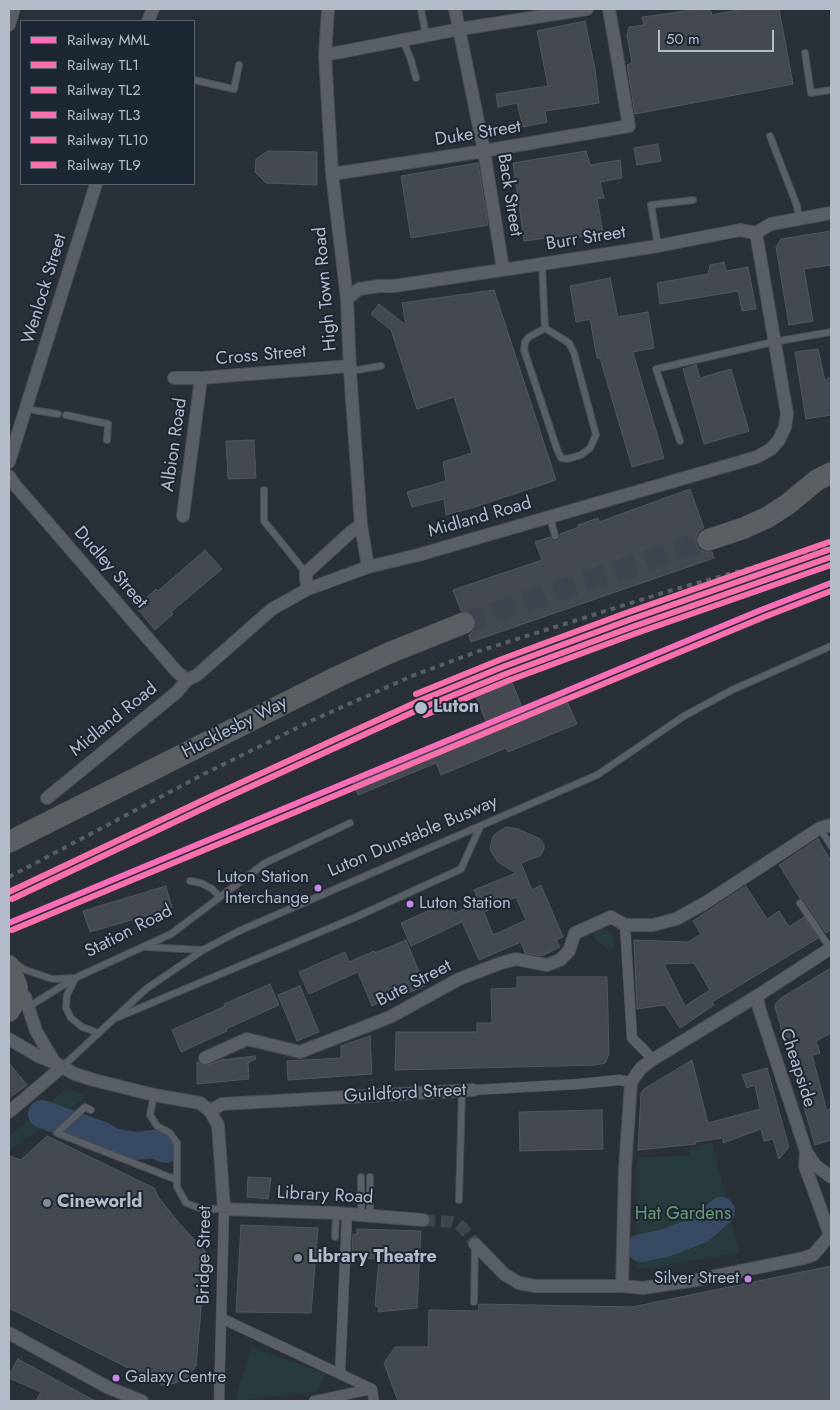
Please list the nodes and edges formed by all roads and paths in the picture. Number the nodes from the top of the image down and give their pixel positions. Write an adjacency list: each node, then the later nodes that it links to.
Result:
1 (14, 9): 7 (street)
2 (328, 9): 12 (street, High Town Road)
3 (421, 9): 9 (lane)
4 (455, 9): 8 (street, Back Street)
5 (587, 9): 8 (street)
6 (609, 9): 18 (street, Duke Street)
7 (9, 25)
8 (460, 29): 9 (street); 18 (street, Back Street)
9 (426, 36): 10 (street)
10 (403, 40): 12 (street); 14 (lane)
11 (805, 53): 16 (lane)
12 (325, 55): 19 (street, High Town Road)
13 (239, 65): 15 (lane)
14 (416, 78)
15 (195, 80)
16 (831, 90)
17 (770, 136): 23 (lane)
18 (484, 151): 19 (street, Duke Street); 27 (street, Back Street)
19 (332, 174): 28 (street, High Town Road)
20 (96, 185): 36 (street, Wenlock Street)
21 (693, 200): 25 (lane)
22 (831, 213): 23 (street, Burr Street)
23 (799, 219): 24 (street, Burr Street)
24 (756, 233): 25 (street, Burr Street); 31 (street, Midland Road)
25 (658, 246): 26 (street, Burr Street)
26 (542, 264): 27 (street, Burr Street); 29 (lane)
27 (503, 269): 28 (street, Burr Street)
28 (347, 299): 33 (street, High Town Road)
29 (545, 328): 29 (lane)
30 (831, 332): 31 (lane)
31 (774, 342): 40 (lane); 47 (street, Midland Road)
32 (381, 366): 33 (lane)
33 (350, 369): 35 (street, Cross Street); 48 (street, High Town Road)
34 (174, 378): 35 (street, Cross Street)
35 (201, 378): 46 (street, Albion Road)
36 (26, 409): 37 (lane); 42 (street, Wenlock Street)
37 (58, 414)
38 (66, 416): 39 (lane)
39 (107, 440)
40 (680, 441)
41 (831, 457): 44 (highway)
42 (9, 462)
43 (9, 476): 56 (street, Dudley Street)
44 (824, 476): 50 (highway)
45 (264, 490): 52 (lane)
46 (183, 516)
47 (549, 516): 49 (lane); 51 (street, Midland Road)
48 (361, 525): 51 (street, High Town Road); 52 (street)
49 (555, 536)
50 (708, 540)
51 (368, 567): 53 (street, Midland Road)
52 (306, 573): 53 (street)
53 (308, 589): 56 (street, Midland Road)
54 (464, 623): 61 (highway, Hucklesby Way)
55 (831, 646): 60 (lane, Luton Dunstable Busway)
56 (187, 680): 57 (street, Midland Road)
57 (47, 798)
58 (350, 823): 64 (lane, Station Road)
59 (826, 827): 62 (lane); 66 (street, Bute Street)
60 (480, 828): 69 (lane, Luton Dunstable Busway); 76 (lane)
61 (9, 842)
62 (831, 846)
63 (190, 881): 64 (lane)
64 (220, 897): 67 (lane, Station Road)
65 (800, 903): 68 (lane)
66 (625, 925): 79 (street, Bute Street); 80 (street)
67 (144, 946): 69 (lane); 72 (lane, Station Road)
68 (831, 948): 73 (street)
69 (203, 950): 76 (lane, Luton Dunstable Busway)
70 (9, 958): 72 (lane, Station Road)
71 (9, 966): 74 (highway)
72 (75, 978): 74 (lane, Station Road); 77 (lane)
73 (757, 996): 80 (street); 88 (street, Cheapside)
74 (18, 1009): 75 (street, Station Road); 81 (street)
75 (9, 1019)
76 (112, 1020): 77 (lane, Luton Dunstable Busway)
77 (99, 1032): 81 (lane, Luton Dunstable Busway)
78 (9, 1039): 81 (street)
79 (205, 1058)
80 (652, 1060): 82 (street)
81 (58, 1065): 84 (street); 87 (street, Luton Dunstable Busway)
82 (631, 1082): 83 (street, Guildford Street); 101 (street)
83 (467, 1090): 86 (street, Guildford Street); 93 (lane)
84 (154, 1095): 86 (street); 92 (lane)
85 (91, 1110): 92 (lane)
86 (210, 1111): 94 (street, Bridge Street)
87 (9, 1112)
88 (806, 1151): 91 (street); 98 (street)
89 (361, 1177): 96 (lane)
90 (370, 1177): 96 (lane)
91 (831, 1177)
92 (177, 1180): 94 (lane)
93 (459, 1200)
94 (224, 1209): 95 (street, Library Road); 103 (street, Bridge Street)
95 (341, 1214): 96 (street, Library Road); 99 (lane); 105 (street)
96 (365, 1216): 97 (street, Library Road)
97 (423, 1220)
98 (831, 1235): 101 (street)
99 (335, 1238)
100 (475, 1244): 101 (street); 102 (lane)
101 (622, 1286)
102 (474, 1302)
103 (222, 1318): 105 (street); 110 (street, Bridge Street)
104 (10, 1335): 106 (street)
105 (340, 1374): 107 (street)
106 (109, 1388): 108 (street); 109 (street)
107 (372, 1389): 111 (street); 112 (street)
108 (106, 1401)
109 (142, 1401)
110 (219, 1401)
111 (314, 1401)
112 (374, 1401)

